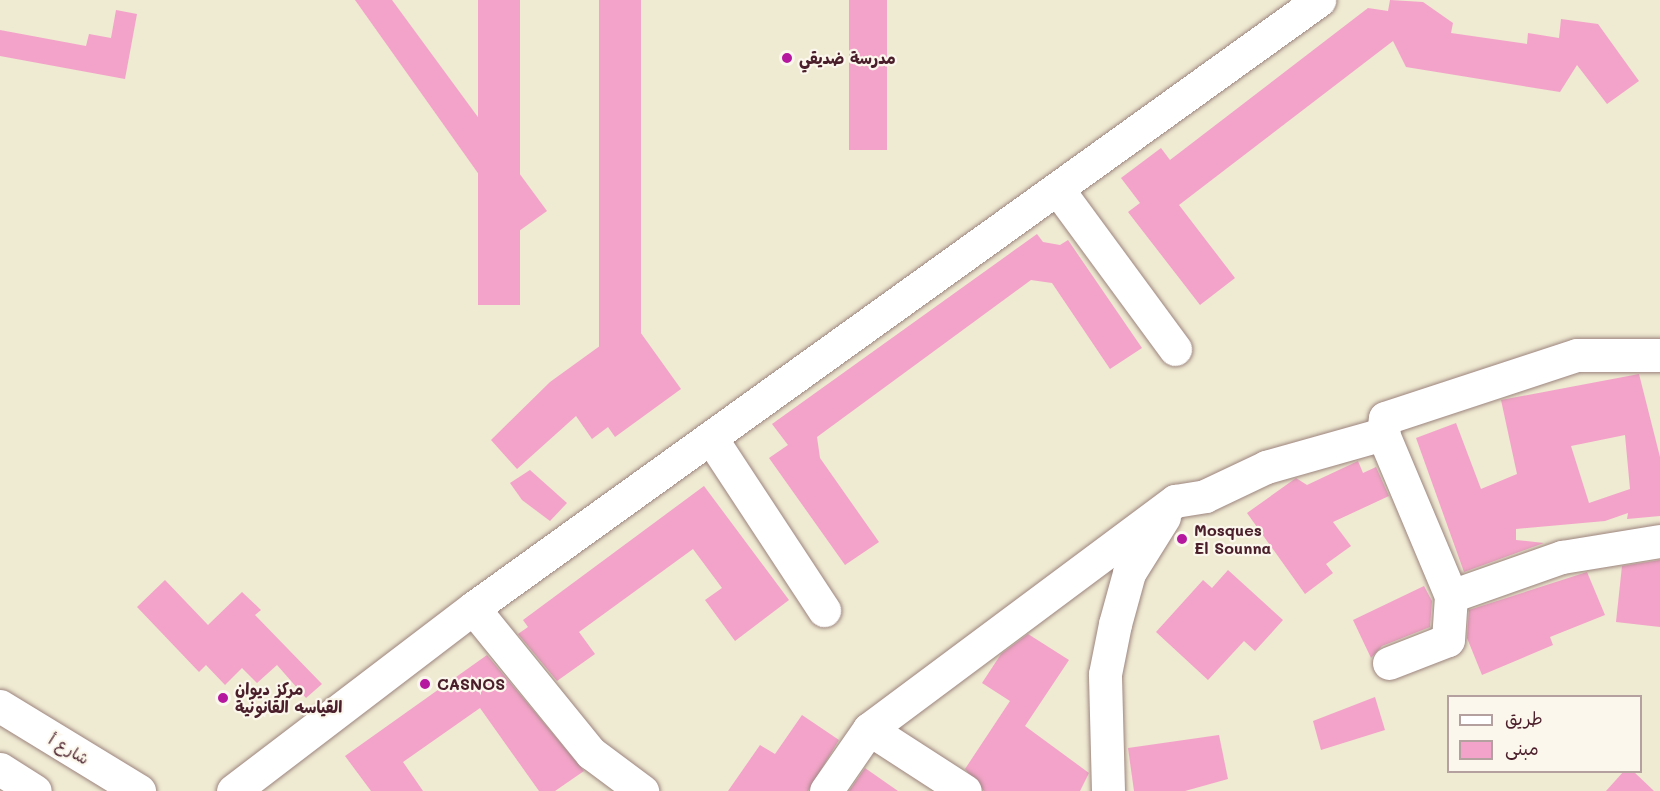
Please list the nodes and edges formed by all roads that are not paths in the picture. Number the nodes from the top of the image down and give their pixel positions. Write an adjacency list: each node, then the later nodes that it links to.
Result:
1 (1319, 0): 2 (street)
2 (1059, 191): 3 (street); 6 (street)
3 (1175, 349)
4 (1660, 355): 5 (street)
5 (1383, 434): 7 (street); 9 (street)
6 (711, 438): 10 (street); 11 (street)
7 (1175, 501): 14 (street); 15 (street)
8 (1660, 541): 9 (street)
9 (1451, 596): 12 (street)
10 (473, 608): 17 (street); 18 (street)
11 (824, 610)
12 (1389, 663)
13 (0, 706): 16 (street, شارع أ)
14 (869, 729): 19 (street); 20 (street)
15 (1102, 782)
16 (139, 791)
17 (233, 791)
18 (642, 791)
19 (826, 791)
20 (965, 791)

